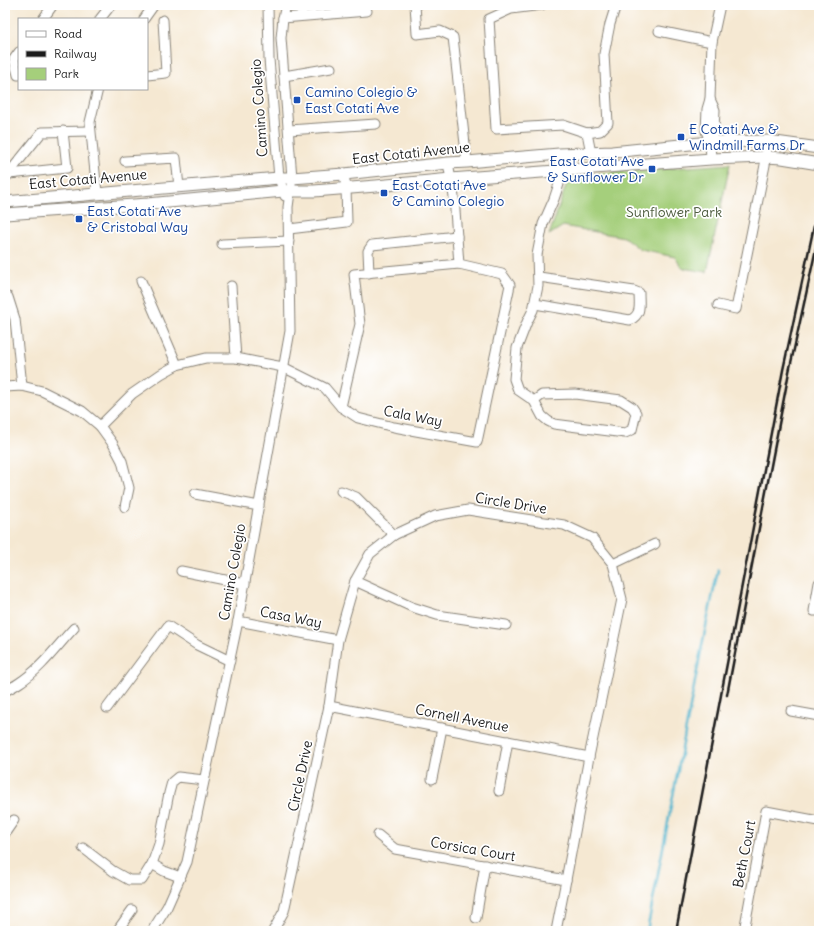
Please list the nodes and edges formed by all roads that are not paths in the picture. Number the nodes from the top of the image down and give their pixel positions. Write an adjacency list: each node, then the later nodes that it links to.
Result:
1 (54, 5): 11 (street)
2 (111, 5): 12 (street)
3 (154, 5): 13 (street)
4 (268, 5): 43 (street, Camino Colegio)
5 (286, 5): 14 (street, Camino Colegio)
6 (415, 5): 37 (street)
7 (542, 5): 28 (street)
8 (611, 5): 28 (street)
9 (720, 5): 17 (street)
10 (367, 11): 14 (street)
11 (44, 18)
12 (101, 18)
13 (145, 18)
14 (283, 18): 22 (street, Camino Colegio)
15 (163, 20): 20 (street)
16 (659, 31): 17 (street)
17 (712, 42): 30 (street)
18 (18, 53): 21 (street)
19 (331, 68): 22 (street)
20 (148, 74)
21 (18, 75)
22 (284, 76): 26 (street, Camino Colegio)
23 (98, 90): 25 (street)
24 (376, 124): 26 (street)
25 (90, 130): 27 (street); 49 (street)
26 (289, 130): 44 (street, Camino Colegio)
27 (63, 131): 42 (street); 42 (street)
28 (588, 133): 32 (street)
29 (768, 141): 30 (main road, East Cotati Avenue); 31 (main road, East Cotati Avenue); 34 (street)
30 (710, 142): 32 (main road, East Cotati Avenue); 35 (street)
31 (819, 148)
32 (591, 153): 33 (main road, East Cotati Avenue)
33 (559, 154): 37 (main road, East Cotati Avenue); 40 (street)
34 (766, 157): 35 (main road, East Cotati Avenue); 39 (main road, East Cotati Avenue); 66 (street)
35 (710, 159): 40 (main road, East Cotati Avenue)
36 (125, 161): 46 (street)
37 (467, 162): 38 (main road, East Cotati Avenue)
38 (448, 163): 41 (main road, East Cotati Avenue); 45 (street)
39 (819, 164)
40 (560, 170): 45 (main road, East Cotati Avenue); 61 (street)
41 (344, 174): 44 (main road, East Cotati Avenue); 47 (street)
42 (7, 176)
43 (279, 178): 44 (main road, East Cotati Avenue); 46 (main road, East Cotati Avenue); 48 (street, Camino Colegio)
44 (292, 178): 48 (street, Camino Colegio)
45 (451, 179): 47 (main road, East Cotati Avenue); 56 (street)
46 (178, 187): 49 (main road, East Cotati Avenue); 50 (main road)
47 (346, 188): 48 (main road, East Cotati Avenue); 55 (street)
48 (287, 191): 50 (main road, East Cotati Avenue); 55 (street, Camino Colegio)
49 (97, 193): 51 (main road, East Cotati Avenue); 52 (main road)
50 (180, 201): 52 (main road, East Cotati Avenue)
51 (5, 202)
52 (99, 207): 54 (main road, East Cotati Avenue)
53 (5, 211): 54 (street)
54 (5, 214)
55 (289, 229): 57 (street, Camino Colegio)
56 (457, 236): 59 (street); 60 (street)
57 (289, 241): 58 (street); 69 (street, Camino Colegio)
58 (222, 244)
59 (459, 264): 60 (street); 73 (street, Cala Way)
60 (369, 273): 73 (street)
61 (538, 277): 65 (street); 65 (street)
62 (141, 281): 68 (street)
63 (231, 286): 67 (street)
64 (8, 297): 70 (street)
65 (535, 304): 72 (street)
66 (718, 305)
67 (236, 358): 68 (street, Cala Way); 69 (street, Cala Way)
68 (177, 365): 74 (street, Cala Way)
69 (283, 367): 73 (street, Cala Way); 77 (street, Camino Colegio)
70 (22, 386): 71 (street); 74 (street)
71 (5, 387)
72 (534, 401): 72 (street)
73 (341, 407)
74 (100, 426): 78 (street)
75 (341, 491): 79 (street)
76 (195, 494): 77 (street)
77 (259, 506): 85 (street, Camino Colegio)
78 (125, 507)
79 (394, 535): 81 (street, Circle Drive); 83 (street, Circle Drive)
80 (655, 544): 81 (street)
81 (613, 564): 99 (street, Circle Drive)
82 (181, 571): 85 (street)
83 (355, 582): 88 (street); 90 (street, Circle Drive)
84 (819, 583): 86 (street)
85 (245, 584): 87 (street, Camino Colegio)
86 (819, 611)
87 (238, 621): 90 (street, Casa Way); 91 (street, Camino Colegio)
88 (506, 625)
89 (74, 628): 92 (street)
90 (338, 640): 93 (street, Circle Drive)
91 (230, 660): 94 (street); 101 (street, Camino Colegio)
92 (5, 691)
93 (329, 706): 97 (street, Cornell Avenue); 116 (street, Circle Drive)
94 (107, 708)
95 (791, 711): 96 (street)
96 (819, 716)
97 (442, 728): 98 (street, Cornell Avenue); 100 (street)
98 (508, 741): 99 (street, Cornell Avenue); 102 (street)
99 (589, 756): 111 (street, Circle Drive)
100 (432, 779)
101 (204, 780): 108 (street); 110 (street, Camino Colegio)
102 (499, 791)
103 (14, 820): 105 (street)
104 (819, 821): 118 (street, Beth Court)
105 (5, 833)
106 (378, 835): 109 (street, Corsica Court)
107 (83, 848): 108 (street)
108 (152, 864): 110 (street)
109 (485, 866): 111 (street, Corsica Court); 113 (street)
110 (180, 877): 115 (street, Camino Colegio)
111 (566, 880): 117 (street, Circle Drive)
112 (132, 910): 114 (street)
113 (476, 918)
114 (117, 931)
115 (152, 931)
116 (273, 931)
117 (556, 931)
118 (744, 931)

